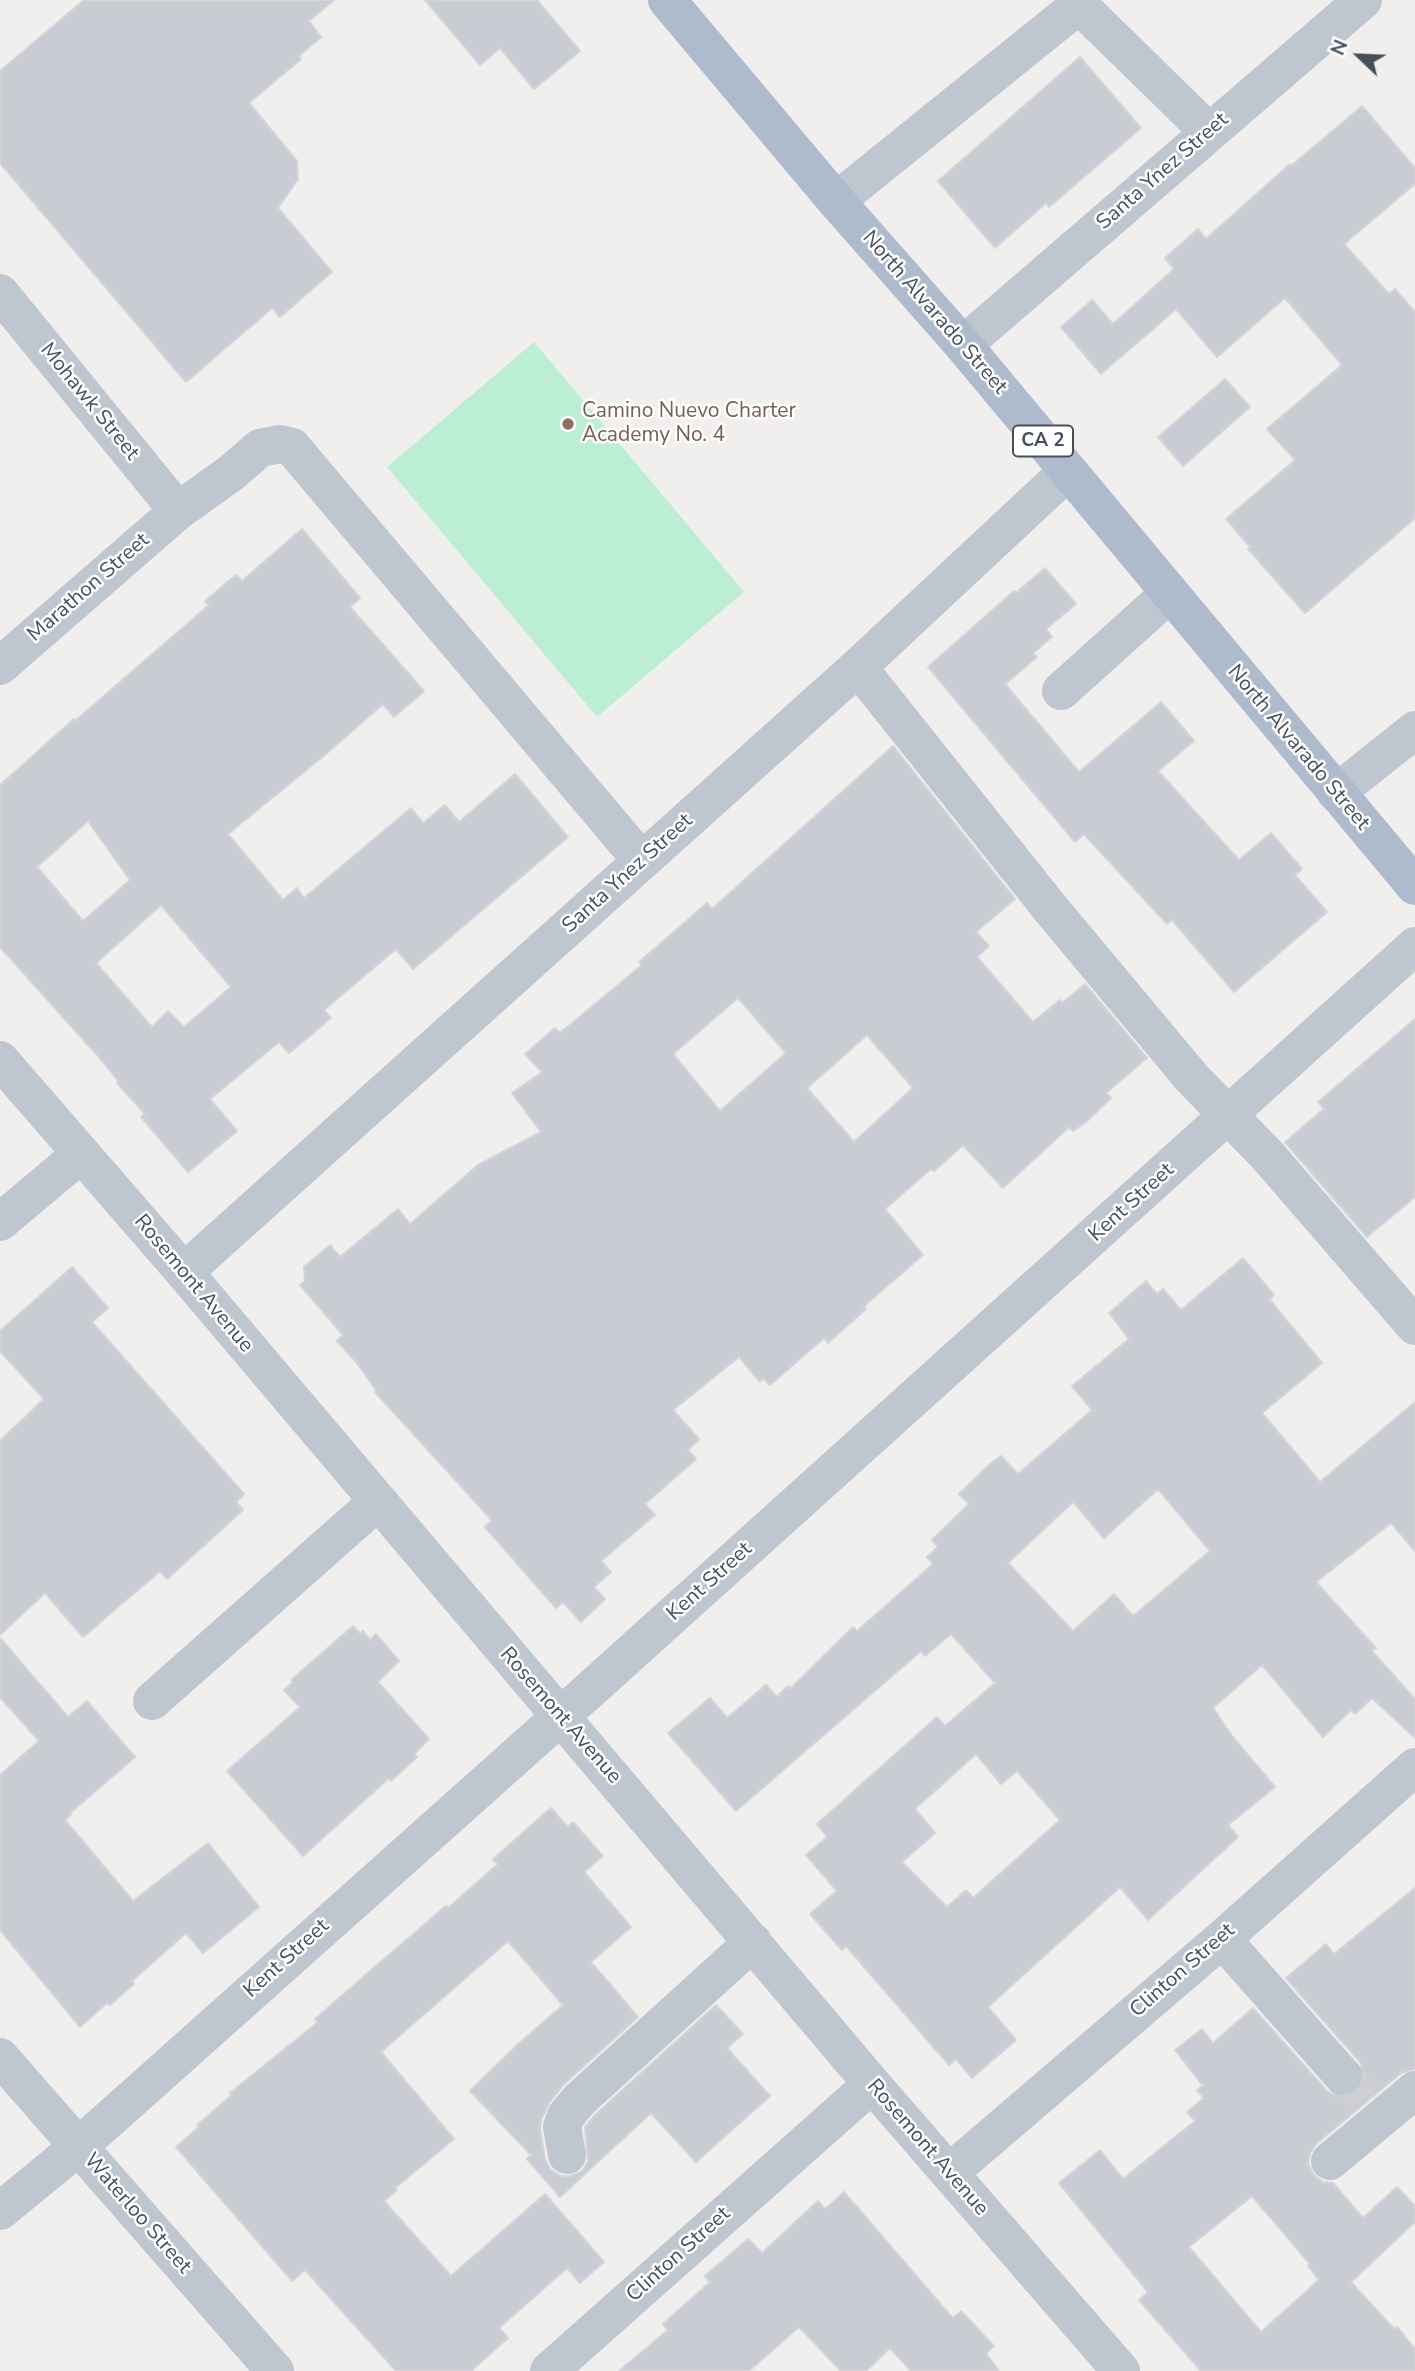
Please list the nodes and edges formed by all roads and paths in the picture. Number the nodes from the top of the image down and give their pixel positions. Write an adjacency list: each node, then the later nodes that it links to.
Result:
1 (667, 0): 4 (main road, North Alvarado Street / CA 2)
2 (1363, 0): 3 (street, Santa Ynez Street)
3 (1209, 132): 4 (street); 6 (street, Santa Ynez Street)
4 (836, 201): 6 (main road, North Alvarado Street / CA 2)
5 (0, 293): 8 (street, Mohawk Street)
6 (963, 345): 7 (main road, North Alvarado Street / CA 2)
7 (1068, 471): 9 (main road, North Alvarado Street / CA 2); 11 (street, Santa Ynez Street)
8 (178, 511): 10 (street, Marathon Street); 15 (street, Marathon Street)
9 (1170, 593): 12 (street); 14 (main road, North Alvarado Street / CA 2)
10 (0, 666)
11 (858, 667): 15 (street, Santa Ynez Street); 19 (street)
12 (1061, 691)
13 (1415, 730): 14 (street)
14 (1336, 793): 16 (main road, North Alvarado Street / CA 2)
15 (642, 861): 22 (street, Santa Ynez Street)
16 (1415, 886)
17 (1415, 946): 19 (street, Kent Street)
18 (0, 1060): 20 (street, Rosemont Avenue)
19 (1228, 1116): 23 (street); 26 (street, Kent Street)
20 (81, 1154): 21 (street); 22 (street, Rosemont Avenue)
21 (0, 1222)
22 (184, 1272): 24 (street, Rosemont Avenue)
23 (1415, 1326)
24 (377, 1502): 25 (street); 26 (street, Rosemont Avenue)
25 (152, 1701)
26 (561, 1716): 29 (street, Rosemont Avenue); 34 (street, Kent Street)
27 (1415, 1767): 28 (street, Clinton Street)
28 (1222, 1938): 33 (street); 37 (street, Clinton Street)
29 (752, 1942): 31 (street, Rosemont Avenue); 35 (street)
30 (0, 2057): 34 (street, Waterloo Street)
31 (872, 2084): 37 (street, Rosemont Avenue); 40 (street, Clinton Street)
32 (1415, 2090): 33 (street)
33 (1362, 2098): 36 (street)
34 (78, 2147): 38 (street, Kent Street); 39 (street, Waterloo Street)
35 (567, 2155)
36 (1330, 2161)
37 (949, 2174): 41 (street, Rosemont Avenue)
38 (0, 2211)
39 (275, 2371)
40 (549, 2371)
41 (1121, 2371)

